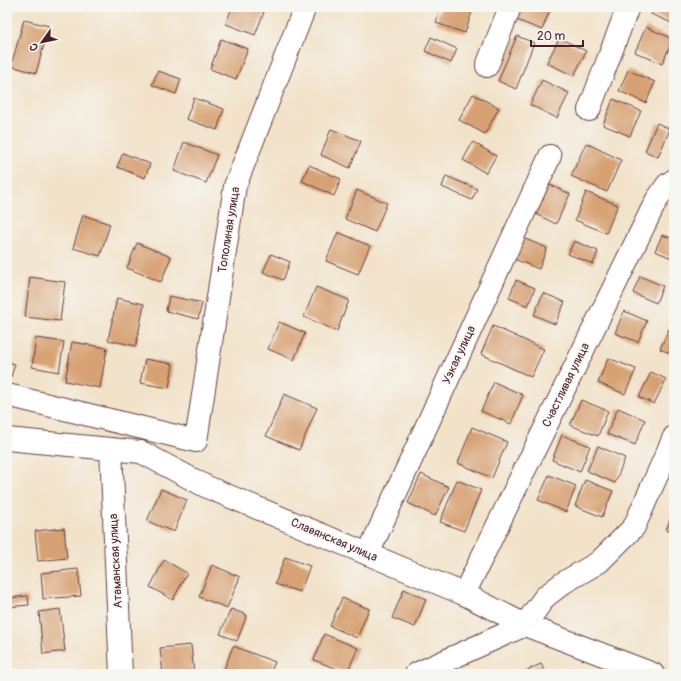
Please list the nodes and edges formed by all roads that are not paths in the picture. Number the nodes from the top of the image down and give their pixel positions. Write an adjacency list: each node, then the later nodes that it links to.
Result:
1 (305, 7): 8 (street, Тополиная улица)
2 (510, 7): 4 (street)
3 (628, 7): 5 (street)
4 (487, 66)
5 (589, 110)
6 (550, 156): 12 (street, Узкая улица)
7 (674, 180): 13 (street, Счастливая улица)
8 (7, 395)
9 (674, 437): 14 (street)
10 (7, 439): 11 (street, Славянская улица)
11 (110, 449): 12 (street, Славянская улица); 15 (street, Атаманская улица)
12 (368, 554): 13 (street, Славянская улица)
13 (464, 594): 14 (street, Славянская улица)
14 (525, 625): 16 (street); 17 (street, Славянская улица)
15 (121, 674)
16 (416, 674)
17 (653, 674)

